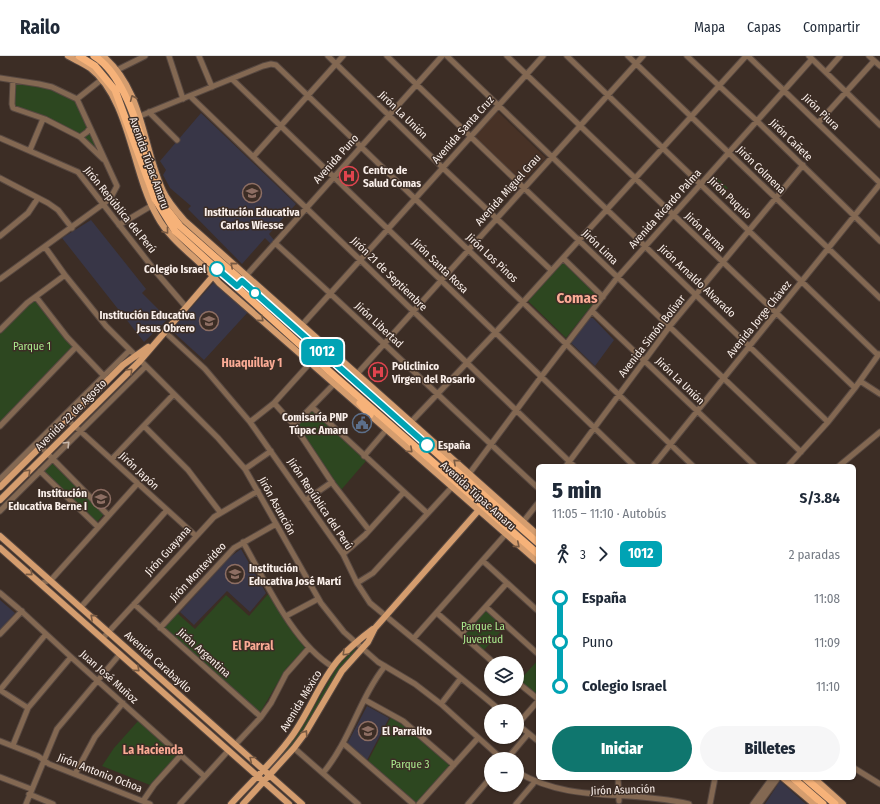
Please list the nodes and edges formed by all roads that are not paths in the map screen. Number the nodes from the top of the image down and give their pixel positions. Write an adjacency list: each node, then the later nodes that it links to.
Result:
1 (68, 56): 33 (main road, Avenida Túpac Amaru)
2 (80, 56): 105 (highway, Avenida Túpac Amaru)
3 (94, 56): 105 (highway, Avenida Túpac Amaru)
4 (103, 56): 27 (main road, Avenida Túpac Amaru)
5 (144, 56): 27 (street)
6 (169, 56): 42 (street)
7 (199, 56): 36 (street)
8 (328, 56): 24 (street, Jirón La Unión)
9 (343, 56): 24 (street)
10 (388, 56): 34 (street, Jirón Lima)
11 (442, 56): 34 (street, Avenida Puno)
12 (447, 56): 44 (street, Jirón Arnaldo Alvarado)
13 (507, 56): 29 (street, Jirón Tarma)
14 (543, 56): 29 (street, Avenida Santa Cruz)
15 (566, 56): 40 (street, Jirón Puquio)
16 (628, 56): 25 (street, Jirón Colmena)
17 (643, 56): 25 (street, Avenida Miguel Grau)
18 (687, 56): 35 (street, Jirón Cañete)
19 (747, 56): 35 (street); 37 (street, Jirón Piura)
20 (840, 56): 28 (street)
21 (869, 56): 23 (street)
22 (810, 58): 28 (street); 37 (street, Avenida Ricardo Palma)
23 (874, 61): 26 (street); 38 (street)
24 (336, 64): 39 (street); 46 (street, Jirón La Unión)
25 (636, 64): 40 (street, Avenida Miguel Grau); 48 (street, Jirón Colmena)
26 (880, 66)
27 (117, 70): 47 (main road, Avenida Túpac Amaru, one-way to 27)
28 (826, 72): 38 (street)
29 (526, 75): 44 (street, Avenida Santa Cruz); 54 (street, Jirón Tarma)
30 (0, 78): 32 (street)
31 (232, 79): 36 (street); 39 (street, Jirón Los Pinos); 53 (street, Jirón Santa Rosa)
32 (13, 80): 43 (street); 49 (street)
33 (101, 80): 43 (street); 79 (main road, Avenida Túpac Amaru)
34 (417, 84): 46 (street, Avenida Puno); 56 (street, Jirón Lima)
35 (719, 86): 48 (street); 50 (street, Jirón Cañete)
36 (212, 87): 41 (street)
37 (785, 90): 50 (street, Avenida Ricardo Palma); 51 (street, Jirón Piura)
38 (846, 92): 51 (street); 52 (street)
39 (308, 95): 53 (street); 60 (street, Jirón Los Pinos)
40 (608, 95): 54 (street, Avenida Miguel Grau); 61 (street, Jirón Puquio)
41 (190, 96): 42 (street); 64 (street, Jirón 21 de Septiembre)
42 (183, 99): 45 (street)
43 (77, 100): 55 (street)
44 (498, 106): 56 (street, Avenida Santa Cruz); 65 (street, Jirón Arnaldo Alvarado)
45 (149, 112): 47 (street); 59 (street)
46 (389, 115): 60 (street, Avenida Puno); 68 (street, Jirón La Unión)
47 (140, 116): 105 (main road, Avenida Túpac Amaru, one-way to 47)
48 (691, 117): 61 (street); 63 (street, Jirón Colmena)
49 (43, 119): 57 (street); 62 (street)
50 (757, 121): 63 (street, Avenida Ricardo Palma); 67 (street, Jirón Cañete)
51 (818, 123): 73 (street, Jirón Piura)
52 (880, 124)
53 (280, 126): 64 (street); 69 (street, Jirón Santa Rosa)
54 (580, 126): 65 (street, Avenida Miguel Grau); 71 (street, Jirón Tarma)
55 (90, 128): 57 (street); 66 (street)
56 (471, 136): 68 (street, Avenida Santa Cruz); 74 (street, Jirón Lima)
57 (80, 137): 66 (street)
58 (0, 138): 62 (street, Jirón República del Perú)
59 (177, 140)
60 (361, 147): 69 (street, Avenida Puno); 77 (street, Jirón Los Pinos)
61 (663, 147): 71 (street); 72 (street, Jirón Puquio)
62 (30, 150): 78 (street, Jirón República del Perú)
63 (728, 153): 72 (street, Avenida Ricardo Palma); 76 (street, Jirón Colmena)
64 (253, 157): 80 (street, Jirón 21 de Septiembre)
65 (552, 157): 74 (street, Avenida Miguel Grau); 81 (street, Jirón Arnaldo Alvarado)
66 (108, 163): 78 (street)
67 (803, 165): 76 (street, Avenida Simón Bolívar); 83 (street, Jirón Cañete)
68 (443, 168): 77 (street, Avenida Santa Cruz); 84 (street, Jirón La Unión)
69 (334, 177): 80 (street, Avenida Puno); 87 (street, Jirón Santa Rosa)
70 (0, 178): 75 (street)
71 (635, 178): 81 (street); 82 (street, Jirón Tarma)
72 (701, 184): 82 (street, Avenida Ricardo Palma); 88 (street, Jirón Puquio)
73 (880, 184): 83 (street, Avenida Jorge Chávez)
74 (524, 188): 84 (street, Avenida Miguel Grau); 90 (street, Jirón Lima)
75 (38, 198): 86 (street); 89 (street)
76 (775, 198): 88 (street, Avenida Simón Bolívar); 95 (street, Jirón Colmena)
77 (415, 199): 87 (street, Avenida Santa Cruz); 96 (street, Jirón Los Pinos)
78 (103, 205): 85 (street, Jirón República del Perú); 86 (street)
79 (151, 206): 85 (street); 102 (main road, Avenida Túpac Amaru, one-way to 102)
80 (306, 208): 92 (street, Avenida Puno); 98 (street, Jirón 21 de Septiembre)
81 (606, 209): 90 (street); 93 (street, Jirón Arnaldo Alvarado)
82 (673, 215): 93 (street, Avenida Ricardo Palma); 99 (street, Jirón Tarma)
83 (854, 216): 91 (street, Jirón Cañete); 95 (street, Avenida Jorge Chávez)
84 (496, 219): 96 (street, Avenida Miguel Grau); 100 (street, Jirón La Unión)
85 (119, 225): 114 (street, Jirón República del Perú)
86 (72, 228): 94 (street)
87 (388, 229): 98 (street, Avenida Santa Cruz); 106 (street, Jirón Santa Rosa)
88 (749, 230): 99 (street, Avenida Simón Bolívar); 107 (street, Jirón Puquio)
89 (0, 236)
90 (579, 240): 97 (street); 103 (street, Jirón Lima)
91 (880, 241)
92 (275, 243): 105 (street, Avenida Puno); 108 (street, Jirón Libertad)
93 (645, 246): 103 (street, Avenida Ricardo Palma); 109 (street, Jirón Arnaldo Alvarado)
94 (45, 247): 101 (street, Jirón Asunción); 104 (street)
95 (828, 248): 107 (street, Avenida Jorge Chávez); 112 (street, Jirón Colmena)
96 (468, 250): 106 (street, Avenida Miguel Grau); 113 (street, Jirón Los Pinos)
97 (563, 258): 100 (street); 111 (street)
98 (360, 260): 108 (street, Avenida Santa Cruz); 115 (street, Jirón 21 de Septiembre)
99 (723, 262): 109 (street, Avenida Simón Bolívar); 117 (street, Jirón Tarma)
100 (551, 270): 113 (street)
101 (65, 275): 110 (street); 128 (street, Jirón Asunción)
102 (214, 276): 114 (main road, Avenida 22 de Agosto); 133 (main road, Avenida Túpac Amaru, one-way to 133)
103 (618, 278): 111 (street, Avenida Ricardo Palma); 119 (street, Jirón Lima)
104 (0, 279)
105 (242, 281): 118 (main road, Avenida Túpac Amaru); 136 (highway, Avenida Túpac Amaru); 211 (highway, Avenida Túpac Amaru)
106 (440, 281): 115 (street, Avenida Miguel Grau); 122 (street, Jirón Santa Rosa)
107 (802, 281): 117 (street, Avenida Jorge Chávez); 129 (street, Jirón Puquio)
108 (331, 293): 118 (street, Avenida Santa Cruz); 124 (street, Jirón Libertad)
109 (697, 294): 119 (street, Avenida Simón Bolívar); 126 (street, Jirón Arnaldo Alvarado)
110 (36, 297): 120 (street); 127 (street)
111 (603, 297): 116 (street, Avenida Ricardo Palma)
112 (880, 298)
113 (523, 301): 122 (street); 125 (street, Jirón Los Pinos)
114 (186, 307): 121 (main road, Avenida 22 de Agosto)
115 (413, 311): 124 (street, Avenida Miguel Grau); 134 (street, Jirón 21 de Septiembre)
116 (592, 311): 125 (street, Avenida Ricardo Palma); 132 (street, Jirón La Unión)
117 (776, 313): 126 (street, Avenida Jorge Chávez); 144 (street, Jirón Tarma)
118 (302, 325): 137 (main road, Avenida Túpac Amaru)
119 (670, 326): 132 (street, Avenida Simón Bolívar); 140 (street, Jirón Lima)
120 (0, 330)
121 (164, 331): 123 (main road, Avenida 22 de Agosto); 155 (street, Jirón República del Perú)
122 (495, 332): 134 (street); 139 (street, Jirón Santa Rosa)
123 (155, 342): 130 (main road, Avenida 22 de Agosto); 131 (main road, Avenida 22 de Agosto)
124 (385, 343): 137 (street, Avenida Miguel Grau); 147 (street, Jirón Libertad)
125 (567, 343): 139 (street, Avenida Ricardo Palma); 148 (street, Jirón Los Pinos)
126 (750, 345): 140 (street, Avenida Jorge Chávez); 157 (street, Jirón Arnaldo Alvarado)
127 (76, 347): 138 (street); 159 (street)
128 (129, 351): 130 (street, Jirón Asunción); 138 (street, Avenida 22 de Agosto)
129 (879, 353): 142 (street)
130 (135, 356): 131 (street, Jirón Asunción); 141 (main road, Avenida 22 de Agosto)
131 (140, 361): 135 (street, Jirón Asunción); 160 (main road, Avenida 22 de Agosto, one-way to 131)
132 (644, 361): 148 (street, Avenida Simón Bolívar); 152 (street, Jirón La Unión)
133 (310, 363): 143 (main road, Avenida Túpac Amaru); 149 (street)
134 (466, 364): 147 (street); 151 (street, Jirón 21 de Septiembre)
135 (145, 367): 145 (street, Jirón Asunción); 164 (street, Avenida 22 de Agosto)
136 (329, 371): 153 (highway); 214 (highway, Avenida Túpac Amaru)
137 (357, 374): 156 (main road, Avenida Túpac Amaru)
138 (103, 375): 141 (street); 186 (street, Avenida 22 de Agosto)
139 (541, 377): 151 (street, Avenida Ricardo Palma); 162 (street, Jirón Santa Rosa)
140 (723, 378): 152 (street, Avenida Jorge Chávez); 170 (street, Jirón Lima)
141 (108, 381): 154 (main road, Avenida 22 de Agosto)
142 (860, 381): 144 (street); 146 (street)
143 (334, 384): 150 (street); 153 (main road, Avenida Túpac Amaru)
144 (855, 388): 157 (street)
145 (174, 394): 161 (street); 183 (street, Jirón Asunción)
146 (880, 394)
147 (437, 395): 156 (street); 166 (street, Jirón Libertad)
148 (619, 395): 162 (street, Avenida Simón Bolívar); 167 (street, Jirón Los Pinos)
149 (274, 403): 155 (street); 158 (street)
150 (312, 407): 158 (street); 172 (street)
151 (515, 411): 166 (street, Avenida Ricardo Palma); 175 (street, Jirón 21 de Septiembre)
152 (697, 412): 167 (street, Avenida Jorge Chávez); 180 (street, Jirón La Unión)
153 (370, 415): 163 (main road, Avenida Túpac Amaru)
154 (68, 420): 160 (street, Jirón Japón); 168 (main road, Avenida 22 de Agosto)
155 (250, 422): 169 (street, Jirón República del Perú)
156 (411, 422): 185 (main road, Avenida Túpac Amaru, one-way to 156)
157 (828, 422): 170 (street)
158 (294, 425): 187 (street)
159 (0, 426)
160 (75, 426): 164 (street, Jirón Japón); 171 (main road, Avenida 22 de Agosto)
161 (144, 426): 174 (street); 200 (street)
162 (595, 428): 176 (street, Avenida Simón Bolívar); 177 (street, Jirón Santa Rosa)
163 (387, 429): 172 (street); 191 (main road, Avenida Túpac Amaru, one-way to 191)
164 (80, 430): 173 (street, Avenida 22 de Agosto, one-way to 164); 174 (street, Jirón Japón)
165 (880, 432): 182 (street)
166 (491, 444): 185 (street, Avenida Ricardo Palma); 189 (street, Jirón Libertad)
167 (671, 444): 178 (street, Avenida Jorge Chávez); 179 (street, Jirón Los Pinos)
168 (41, 448): 171 (street); 190 (main road, Avenida 22 de Agosto)
169 (271, 451): 183 (street); 195 (street, Jirón República del Perú)
170 (801, 452): 181 (street)
171 (47, 454): 173 (street); 194 (main road, Avenida 22 de Agosto, one-way to 171)
172 (364, 456): 193 (street)
173 (52, 459): 184 (street, Avenida 22 de Agosto); 202 (street)
174 (112, 460): 188 (street, Jirón Japón)
175 (569, 464)
176 (571, 464)
177 (632, 464)
178 (655, 464)
179 (691, 464)
180 (752, 464)
181 (790, 464)
182 (841, 464)
183 (245, 469): 192 (street, Jirón Asunción)
184 (40, 471): 198 (street, Avenida 22 de Agosto); 205 (street)
185 (469, 474): 203 (main road, Avenida Túpac Amaru)
186 (0, 479)
187 (332, 482): 195 (street); 206 (street)
188 (138, 483): 197 (street, Jirón Japón); 202 (street)
189 (536, 486)
190 (0, 487)
191 (452, 488): 199 (main road, Avenida Túpac Amaru); 201 (street)
192 (258, 491): 200 (street, Jirón Guayana); 204 (street, Jirón Asunción)
193 (403, 492): 201 (street); 206 (street)
194 (0, 500)
195 (306, 500): 215 (street, Jirón República del Perú)
196 (536, 506): 203 (street)
197 (167, 510): 210 (street, Jirón Japón); 225 (street)
198 (0, 511)
199 (478, 511): 208 (main road, Avenida Túpac Amaru); 231 (main road, Avenida México)
200 (220, 512): 210 (street, Jirón Guayana)
201 (427, 513): 219 (street)
202 (108, 516): 205 (street)
203 (523, 522): 207 (main road, Avenida Túpac Amaru)
204 (276, 524): 212 (street, Jirón Montevideo); 223 (street, Jirón Asunción)
205 (98, 527): 218 (street)
206 (369, 530): 215 (street)
207 (536, 533)
208 (505, 535): 216 (main road, Avenida Túpac Amaru, one-way to 216); 217 (street)
209 (0, 536): 218 (main road, Avenida Carabayllo)
210 (196, 536): 224 (street, Jirón Guayana)
211 (536, 541)
212 (243, 542): 230 (street); 232 (street, Jirón Montevideo)
213 (0, 548): 221 (main road, Avenida Carabayllo, one-way to 221)
214 (536, 552)
215 (343, 554): 219 (street, Jirón República del Perú)
216 (536, 560)
217 (483, 561): 220 (street); 229 (street)
218 (51, 580): 221 (street); 225 (main road, Avenida Carabayllo)
219 (357, 583): 231 (street, Jirón República del Perú)
220 (507, 583): 226 (street); 227 (street)
221 (42, 584): 238 (main road, Avenida Carabayllo)
222 (0, 593): 228 (street, Juan José Muñoz)
223 (318, 599): 230 (street); 240 (street, Jirón Asunción)
224 (134, 604): 232 (street, Jirón Argentina); 234 (street, Jirón Guayana)
225 (81, 607): 234 (main road, Avenida Carabayllo, one-way to 225)
226 (486, 607): 237 (street); 243 (street)
227 (536, 609)
228 (22, 611): 235 (street); 236 (street, Juan José Muñoz)
229 (437, 613): 237 (street); 239 (street)
230 (286, 616): 241 (street)
231 (386, 616): 233 (main road, Avenida México); 239 (street, Jirón República del Perú)
232 (160, 628): 261 (street, Jirón Argentina)
233 (375, 628): 240 (main road, Avenida México); 242 (main road, Avenida México)
234 (109, 632): 238 (street, Jirón Guayana); 269 (main road, Avenida Carabayllo)
235 (0, 634)
236 (46, 634): 246 (street, Juan José Muñoz); 252 (street)
237 (461, 634): 245 (street)
238 (103, 638): 244 (main road, Avenida Carabayllo)
239 (414, 638): 249 (street, Jirón República del Perú)
240 (356, 642): 242 (street, Jirón Asunción); 248 (main road, Avenida México, one-way to 248)
241 (309, 648): 248 (street); 261 (street)
242 (362, 649): 247 (street, Jirón Asunción); 270 (main road, Avenida México, one-way to 242)
243 (536, 652)
244 (120, 654): 250 (street); 271 (main road, Avenida Carabayllo, one-way to 271)
245 (486, 656)
246 (71, 657): 250 (street, Juan José Muñoz); 259 (street)
247 (385, 666): 254 (street); 257 (street, Jirón Asunción)
248 (332, 667): 277 (main road, Avenida México)
249 (461, 678): 257 (street); 258 (street, Jirón República del Perú)
250 (97, 680): 256 (street, Juan José Muñoz); 275 (street)
251 (524, 688): 253 (street)
252 (0, 690): 259 (street)
253 (536, 698)
254 (366, 700): 267 (street); 276 (street)
255 (536, 702): 260 (street)
256 (123, 703): 274 (street, Juan José Muñoz); 280 (street)
257 (441, 704): 264 (street, Jirón Asunción)
258 (493, 704)
259 (28, 708): 268 (street)
260 (524, 716)
261 (260, 717): 269 (street)
262 (524, 730): 263 (street)
263 (528, 734): 265 (street); 273 (street)
264 (478, 738): 272 (street, Jirón Asunción); 276 (street)
265 (536, 740)
266 (0, 741): 268 (street, Jirón Antonio Ochoa)
267 (344, 744): 279 (street); 313 (street)
268 (13, 745): 275 (street, Jirón Antonio Ochoa)
269 (235, 745): 277 (main road, Avenida Carabayllo, one-way to 269)
270 (294, 748): 279 (street); 281 (main road, Avenida México)
271 (228, 751): 282 (street); 283 (main road, Avenida Carabayllo)
272 (494, 752)
273 (513, 752)
274 (181, 755): 282 (street, Juan José Muñoz); 300 (street)
275 (43, 760): 280 (street, Jirón Antonio Ochoa); 299 (street)
276 (454, 765): 314 (street)
277 (264, 769): 281 (main road, Avenida Carabayllo); 283 (main road, Avenida México)
278 (856, 769): 296 (street)
279 (323, 773): 312 (street)
280 (75, 774): 300 (street, Jirón Antonio Ochoa)
281 (271, 775): 294 (main road, Avenida México); 311 (main road, Avenida Carabayllo)
282 (204, 776): 307 (street)
283 (257, 776): 294 (main road, Avenida Carabayllo); 308 (main road, Avenida México)
284 (0, 777): 299 (street)
285 (524, 777): 295 (street)
286 (618, 780): 302 (street)
287 (715, 780): 318 (street)
288 (770, 780): 319 (street)
289 (777, 780): 320 (street)
290 (785, 780): 321 (main road)
291 (795, 780): 322 (highway)
292 (807, 780): 323 (highway)
293 (816, 780): 324 (main road)
294 (264, 782): 309 (main road, Avenida México); 310 (main road, Avenida Carabayllo)
295 (533, 784): 298 (street); 316 (street)
296 (880, 784)
297 (484, 785): 315 (street)
298 (546, 791)
299 (30, 792): 304 (street); 305 (street)
300 (143, 801): 306 (street, Jirón Antonio Ochoa)
301 (613, 801): 302 (street, Jirón Asunción)
302 (619, 801): 303 (street, Jirón Asunción)
303 (670, 802): 317 (street, Jirón Asunción)
304 (26, 804)
305 (53, 804)
306 (150, 804)
307 (180, 804)
308 (231, 804)
309 (243, 804)
310 (289, 804)
311 (302, 804)
312 (358, 804)
313 (413, 804)
314 (419, 804)
315 (468, 804)
316 (516, 804)
317 (689, 804)
318 (710, 804)
319 (752, 804)
320 (759, 804)
321 (814, 804)
322 (823, 804)
323 (835, 804)
324 (843, 804)

